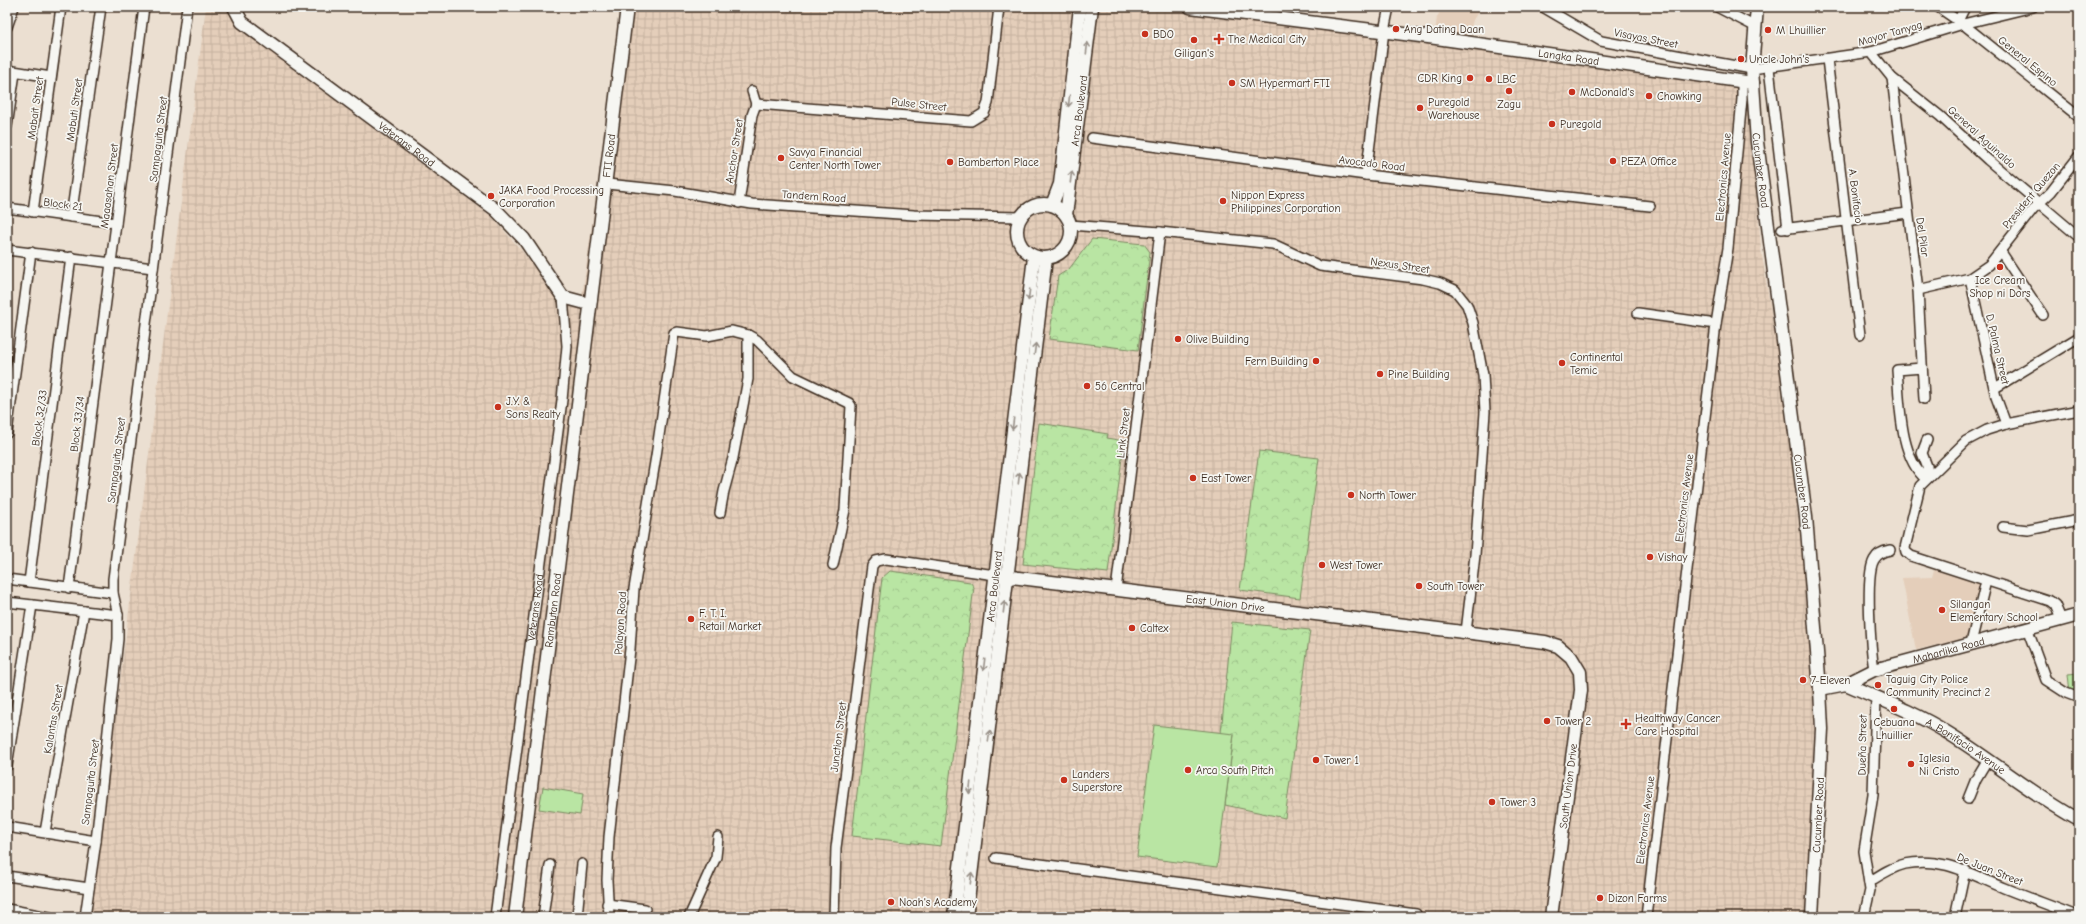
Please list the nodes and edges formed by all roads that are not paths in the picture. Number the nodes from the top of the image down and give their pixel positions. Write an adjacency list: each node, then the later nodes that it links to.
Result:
1 (14, 7): 21 (street)
2 (61, 7): 28 (street, Mabait Street)
3 (101, 7): 46 (street, Mabuti Street)
4 (144, 7): 50 (street, Maaasahan Street)
5 (187, 7): 60 (street, Sampaguita Street)
6 (234, 7): 63 (street, Veterans Road)
7 (627, 7): 38 (street, FTI Road)
8 (999, 7): 32 (street, Pulse Street)
9 (1080, 7): 41 (street, Arca Boulevard, one-way to 41)
10 (1092, 7): 48 (street, Arca Boulevard, one-way to 10)
11 (1190, 7): 22 (street, Langka Road)
12 (1389, 7): 22 (street)
13 (1543, 7): 26 (street, Visayas Street)
14 (1717, 7): 20 (street)
15 (1756, 7): 20 (street, Cucumber Road)
16 (1938, 7): 19 (street, General Espino)
17 (1965, 7): 19 (street)
18 (2032, 7): 19 (street, Mayor Tanyag)
19 (1960, 22): 23 (street, Mayor Tanyag); 33 (street, General Espino)
20 (1754, 26): 26 (street, Cucumber Road)
21 (7, 27)
22 (1384, 31): 30 (street, Langka Road); 37 (street)
23 (1871, 52): 24 (street, Mayor Tanyag); 29 (street, General Aguinaldo)
24 (1827, 59): 25 (street, Mayor Tanyag); 49 (street, A. Bonifacio)
25 (1770, 68): 26 (street, Mayor Tanyag); 49 (street)
26 (1752, 69): 30 (street, Cucumber Road)
27 (11, 72): 28 (street); 34 (street)
28 (51, 77): 44 (street, Mabait Street)
29 (1892, 78): 40 (street, General Aguinaldo); 45 (street, Del Pilar)
30 (1747, 83): 67 (street, Electronics Avenue); 105 (street, Cucumber Road)
31 (752, 91): 32 (street)
32 (756, 104): 39 (street, Anchor Street)
33 (2079, 117)
34 (7, 126)
35 (1092, 138): 37 (street, Avocado Road)
36 (2079, 156): 40 (street, President Quezon)
37 (1366, 175): 42 (street, Avocado Road)
38 (607, 184): 39 (street, Tandem Road); 64 (street, FTI Road)
39 (739, 203): 47 (street, Tandem Road)
40 (2039, 203): 52 (street, General Aguinaldo); 55 (street, President Quezon)
41 (1052, 205): 47 (street); 48 (street)
42 (1650, 206)
43 (7, 208): 44 (street, Block 21)
44 (33, 212): 46 (street, Block 21)
45 (1908, 213): 49 (street); 62 (street, Del Pilar)
46 (71, 217): 50 (street, Block 21)
47 (1021, 217): 56 (street)
48 (1068, 220): 51 (street, Nexus Street); 58 (street)
49 (1847, 221): 69 (street, A. Bonifacio)
50 (116, 223): 59 (street, Maaasahan Street)
51 (1160, 232): 91 (street, Link Street); 100 (street, Nexus Street)
52 (2079, 237)
53 (7, 250): 54 (street)
54 (31, 252): 57 (street); 76 (street)
55 (2001, 252): 61 (street, President Quezon); 66 (street)
56 (1034, 257): 58 (street); 85 (street, Arca Boulevard, one-way to 85)
57 (71, 258): 59 (street); 89 (street, Block 32/33)
58 (1046, 258): 86 (street, Arca Boulevard, one-way to 58)
59 (112, 263): 60 (street); 90 (street, Block 33/34)
60 (153, 268): 92 (street, Sampaguita Street)
61 (1970, 278): 62 (street, President Quezon); 72 (street, D. Palma Street)
62 (1918, 290): 71 (street, Del Pilar)
63 (563, 297): 64 (street); 129 (street, Veterans Road)
64 (589, 304): 130 (street, Rambutan Road)
65 (1638, 313): 67 (street)
66 (2043, 314)
67 (1716, 324): 139 (street, Electronics Avenue)
68 (748, 335): 79 (street); 84 (street); 123 (street, Palayan Road)
69 (1860, 336)
70 (2079, 337): 72 (street)
71 (1922, 368): 73 (street, Del Pilar); 78 (street)
72 (1995, 388): 75 (street, D. Palma Street)
73 (1924, 399)
74 (2079, 410): 75 (street)
75 (2006, 424): 78 (street)
76 (7, 433)
77 (1927, 440): 78 (street)
78 (1927, 478): 88 (street)
79 (720, 513)
80 (2079, 520): 81 (street)
81 (2003, 527)
82 (1890, 550): 103 (street)
83 (876, 561): 85 (street, East Union Drive); 135 (street, Junction Street)
84 (834, 565)
85 (995, 575): 86 (street, East Union Drive); 136 (street, Arca Boulevard, one-way to 136)
86 (1007, 577): 91 (street, East Union Drive); 137 (street, Arca Boulevard, one-way to 86)
87 (7, 579): 89 (street)
88 (1986, 581): 98 (street); 101 (street)
89 (29, 582): 90 (street)
90 (69, 588): 92 (street)
91 (1116, 590): 100 (street, East Union Drive)
92 (113, 593): 96 (street, Sampaguita Street)
93 (7, 602): 94 (street)
94 (32, 605): 95 (street); 109 (street)
95 (84, 611): 96 (street); 113 (street, Kalantas Street)
96 (118, 615): 115 (street, Sampaguita Street)
97 (2078, 616): 98 (street, Maharlika Road)
98 (2062, 619): 99 (street, Maharlika Road)
99 (2027, 628): 101 (street, Maharlika Road); 107 (street)
100 (1466, 632): 102 (street, East Union Drive)
101 (1971, 643): 103 (street, Maharlika Road)
102 (1571, 657): 138 (street, South Union Drive)
103 (1874, 670): 104 (street, Maharlika Road)
104 (1846, 684): 105 (street, Maharlika Road); 106 (street, A. Bonifacio Avenue)
105 (1820, 689): 140 (street, Cucumber Road)
106 (1876, 697): 108 (street, A. Bonifacio Avenue); 121 (street, Dueña Street)
107 (2079, 698)
108 (1988, 759): 110 (street); 111 (street, A. Bonifacio Avenue)
109 (7, 766)
110 (1968, 800)
111 (2079, 820)
112 (7, 827): 113 (street)
113 (45, 832): 115 (street)
114 (718, 837): 134 (street)
115 (96, 841): 122 (street, Sampaguita Street)
116 (996, 858): 126 (street)
117 (582, 864): 132 (street)
118 (550, 865): 131 (street)
119 (1965, 870): 121 (street, De Juan Street); 142 (street); 143 (street, De Juan Street)
120 (7, 876): 122 (street)
121 (1869, 882): 141 (street, Dueña Street)
122 (89, 888): 128 (street, Sampaguita Street)
123 (607, 904): 125 (street); 133 (street, Palayan Road)
124 (7, 909): 127 (street)
125 (645, 910)
126 (1416, 914)
127 (49, 917)
128 (85, 917)
129 (495, 917)
130 (515, 917)
131 (543, 917)
132 (577, 917)
133 (609, 917)
134 (689, 917)
135 (834, 917)
136 (954, 917)
137 (966, 917)
138 (1551, 917)
139 (1646, 917)
140 (1812, 917)
141 (1864, 917)
142 (1955, 917)
143 (2079, 917)

